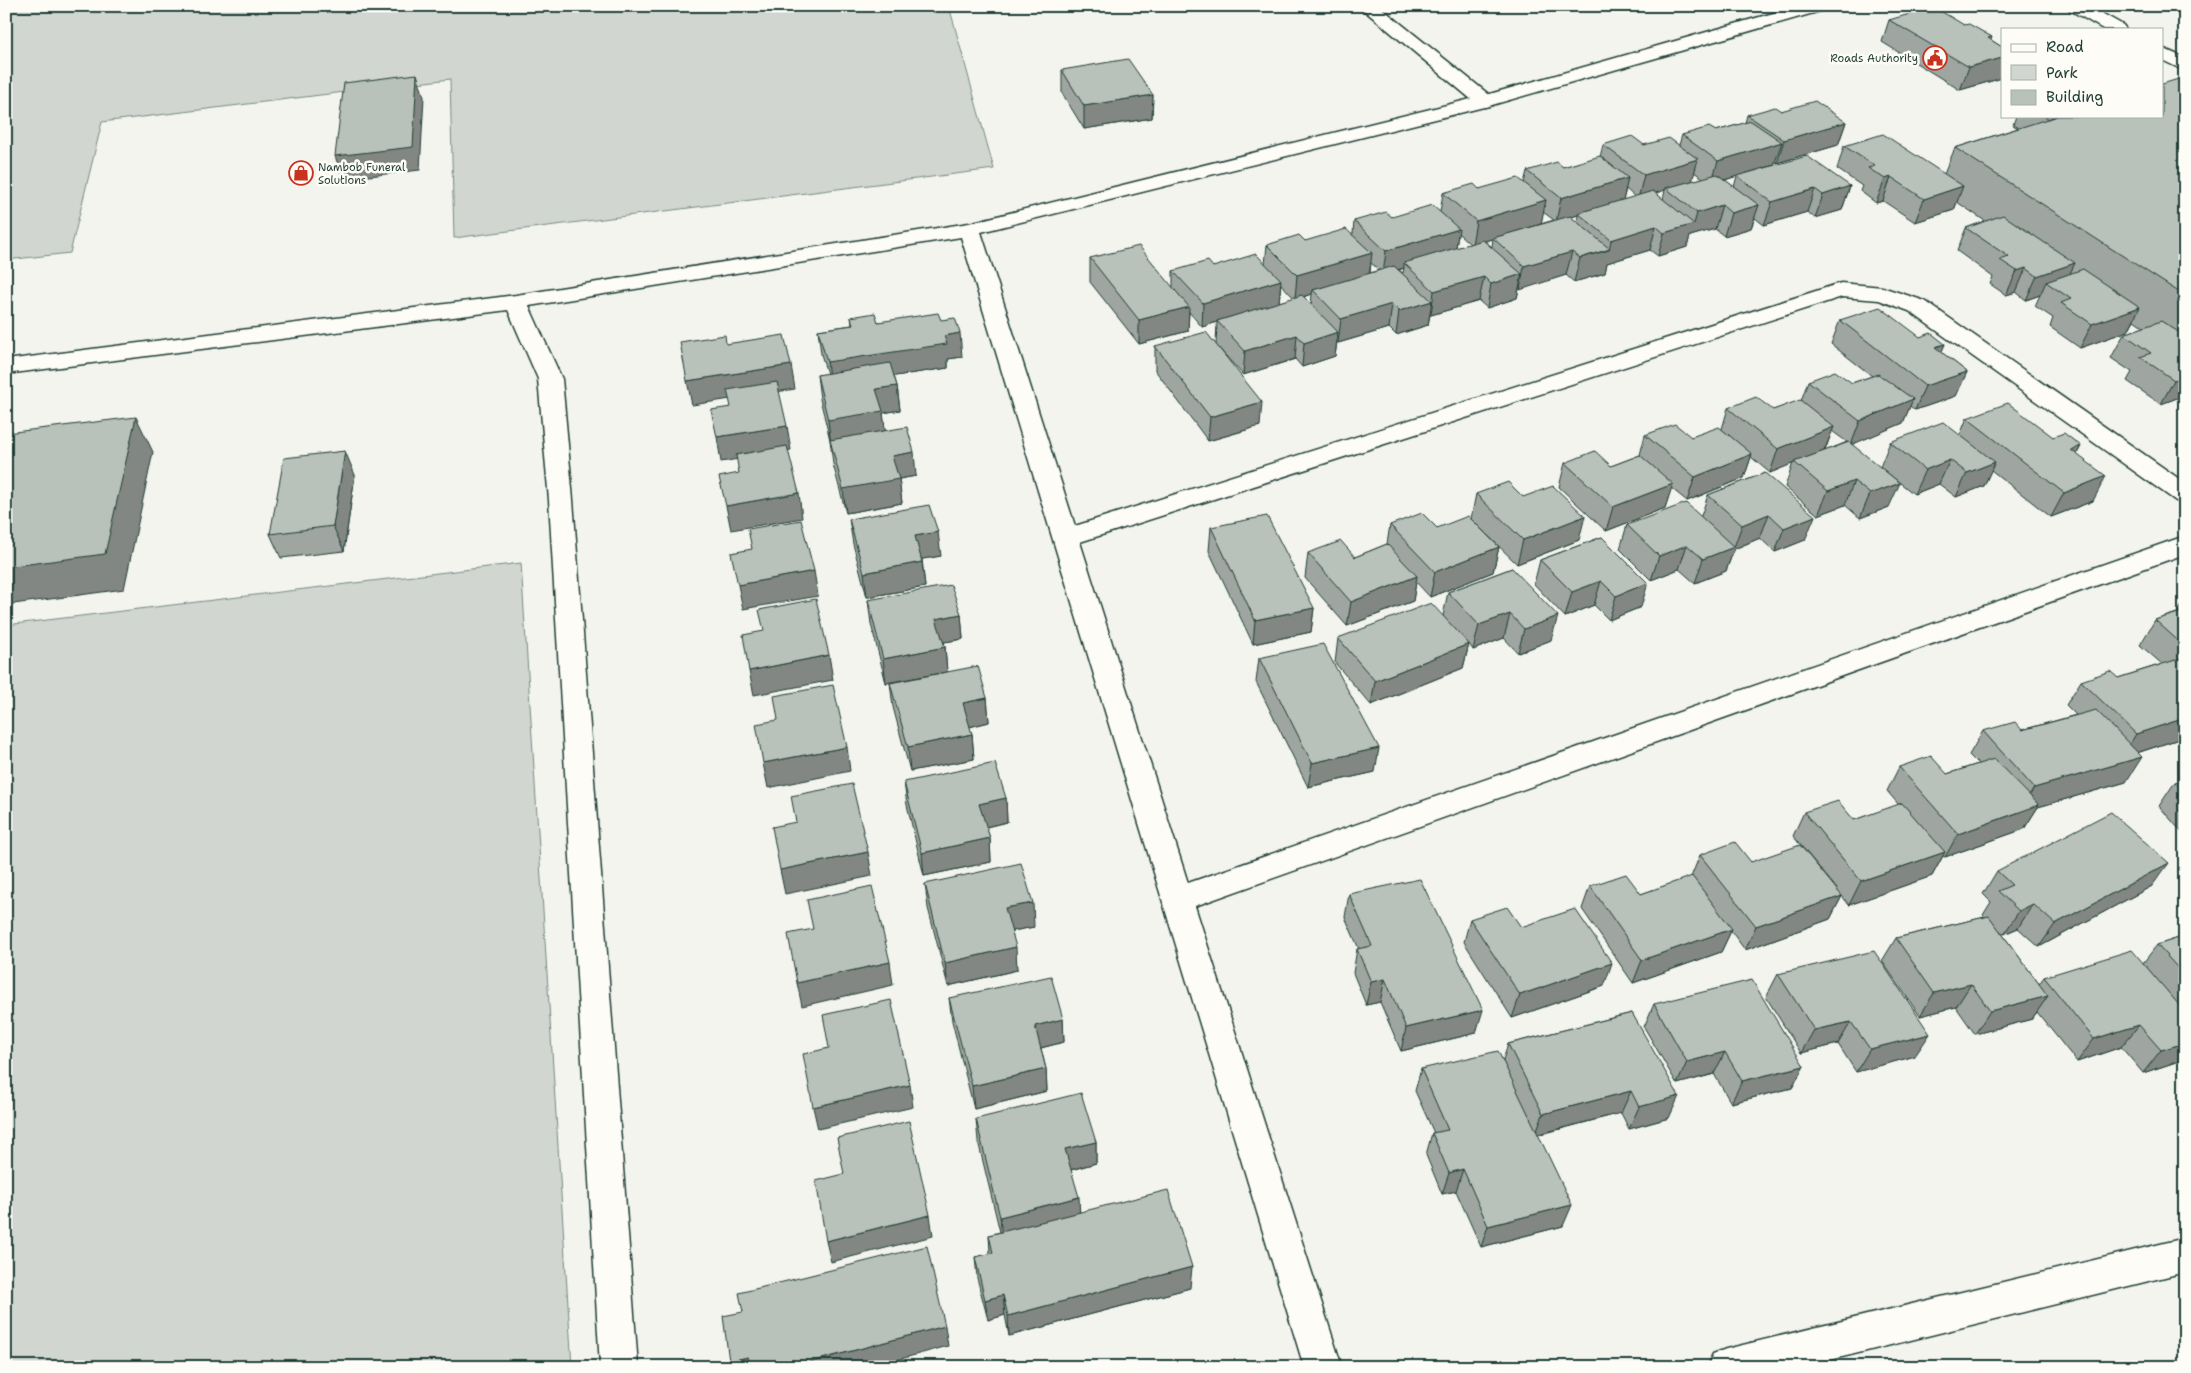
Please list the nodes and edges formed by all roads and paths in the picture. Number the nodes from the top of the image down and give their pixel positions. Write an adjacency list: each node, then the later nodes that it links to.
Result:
1 (1368, 6): 7 (street)
2 (1818, 6): 7 (street)
3 (2076, 6): 4 (street)
4 (2115, 28)
5 (2164, 54): 6 (street)
6 (2185, 65)
7 (1485, 101): 8 (street)
8 (969, 229): 9 (street); 12 (street)
9 (516, 302): 10 (street); 16 (street)
10 (6, 367)
11 (2185, 495): 12 (street)
12 (1067, 537): 14 (street)
13 (2185, 545): 14 (street)
14 (1177, 900): 17 (street)
15 (2185, 1255): 18 (street)
16 (619, 1367)
17 (1323, 1367)
18 (1726, 1367)

